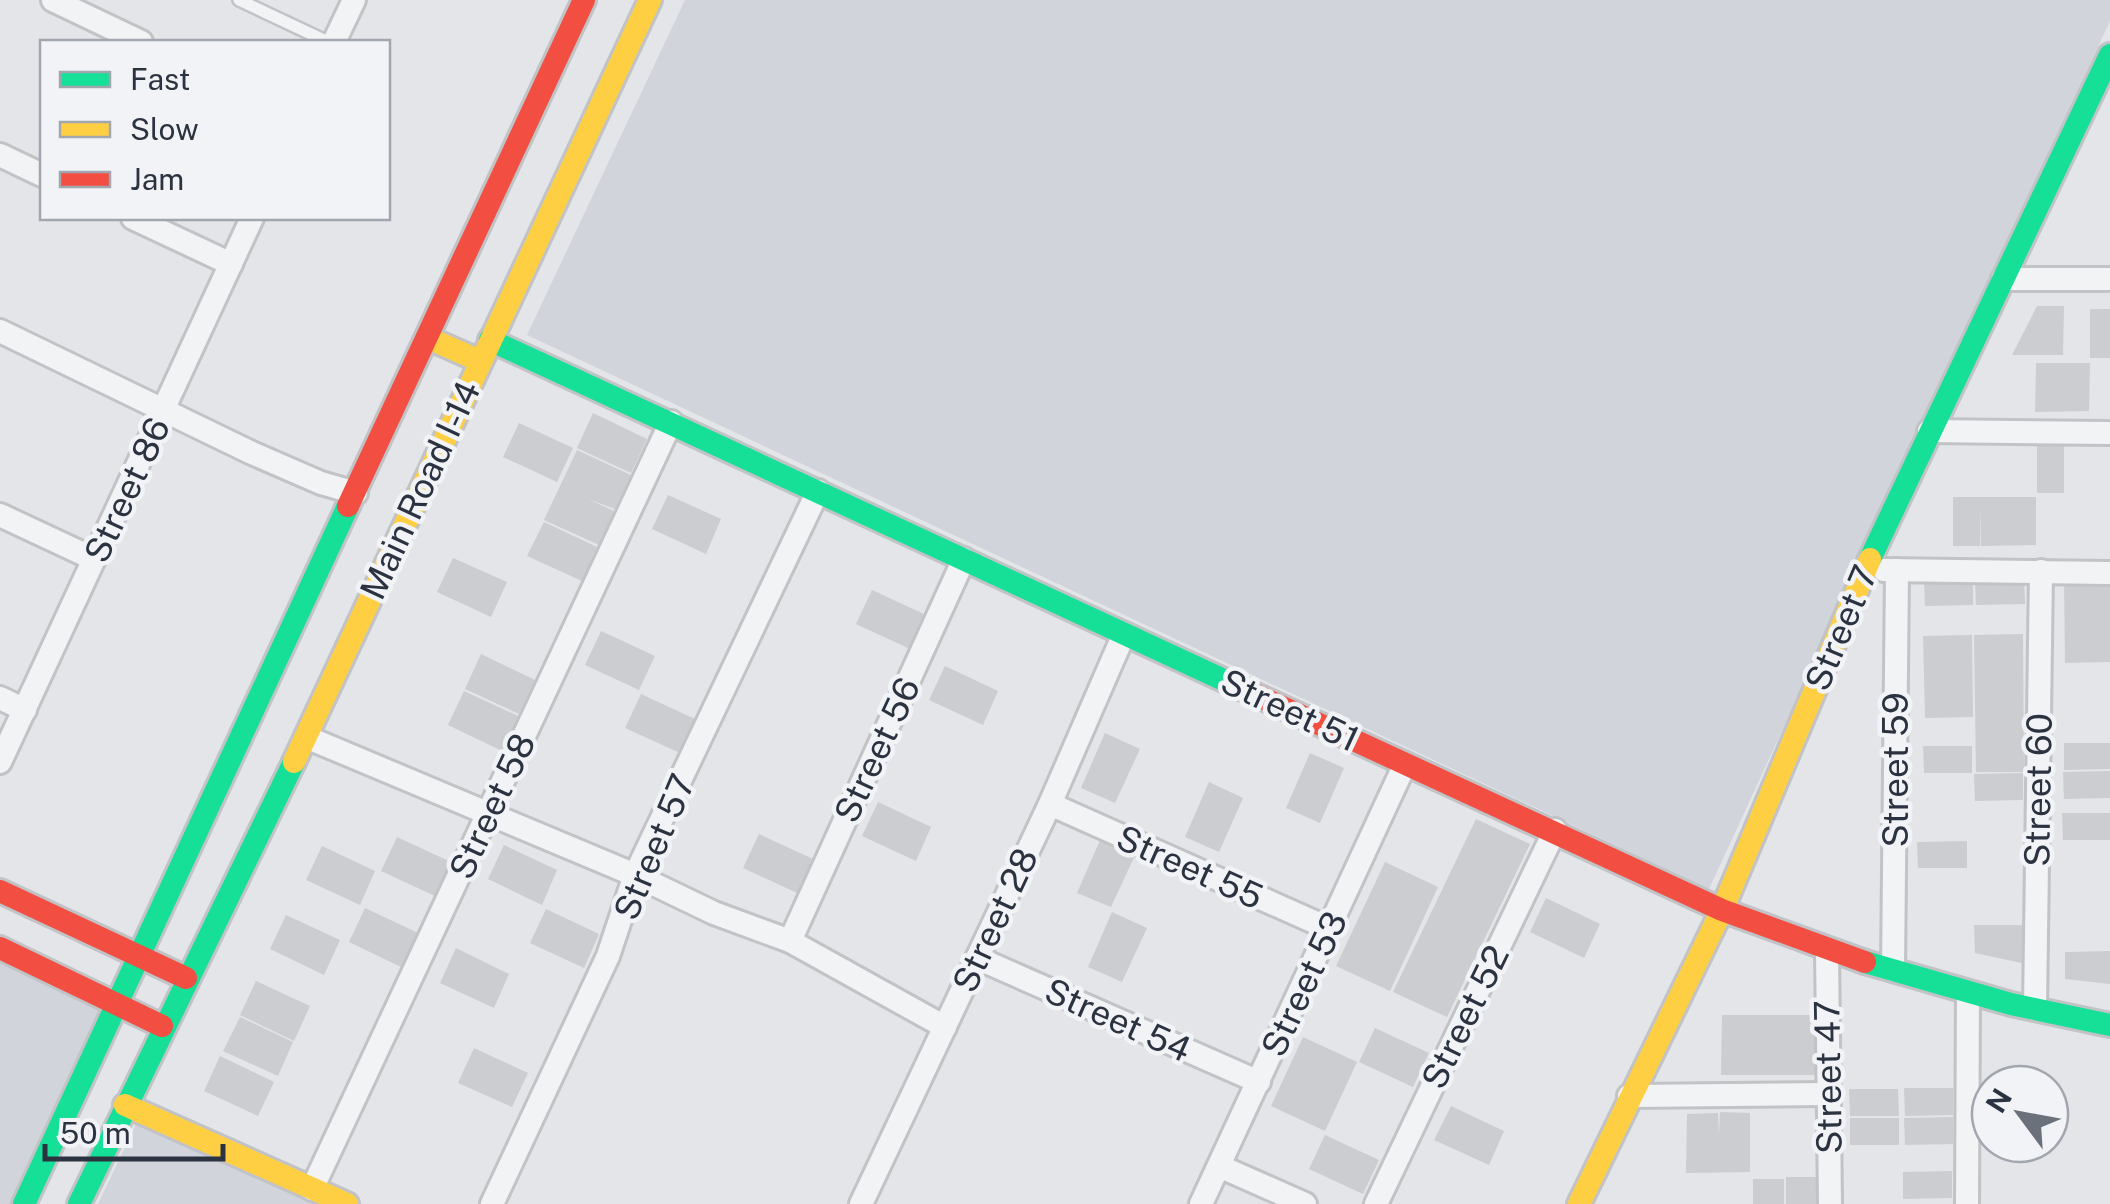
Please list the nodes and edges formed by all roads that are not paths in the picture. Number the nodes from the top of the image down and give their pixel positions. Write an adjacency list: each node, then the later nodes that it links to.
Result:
1 (54, 0): 6 (street)
2 (239, 0): 7 (lane)
3 (354, 0): 8 (street)
4 (584, 0): 20 (street, Main Road I-14)
5 (650, 0): 21 (street, Main Road I-14)
6 (138, 40)
7 (327, 40)
8 (332, 40)
9 (2110, 54): 10 (street, Street 7)
10 (2085, 106): 11 (street); 17 (street, Street 7)
11 (2110, 107)
12 (0, 154): 13 (street)
13 (40, 174)
14 (136, 220): 16 (street)
15 (251, 220): 16 (street, Street 86)
16 (230, 264): 22 (street, Street 86)
17 (2003, 279): 18 (street); 24 (street, Street 7)
18 (2110, 279)
19 (0, 331): 22 (street)
20 (428, 338): 21 (street, Street 51); 27 (street, Main Road I-14)
21 (485, 350): 23 (street, Street 51); 38 (street, Main Road I-14)
22 (165, 409): 27 (street); 29 (street, Street 86)
23 (671, 422): 26 (street, Street 51); 42 (street, Street 58)
24 (1929, 431): 25 (street); 31 (street, Street 7)
25 (2110, 433)
26 (818, 492): 30 (street, Street 51); 44 (street, Street 57)
27 (356, 493): 51 (street, Main Road I-14)
28 (0, 514): 29 (street)
29 (94, 559): 37 (street, Street 86)
30 (964, 559): 35 (street, Street 51); 48 (street, Street 56)
31 (1865, 569): 32 (street); 46 (street, Street 7)
32 (1896, 570): 33 (street); 53 (street, Street 59)
33 (2042, 572): 34 (street); 57 (street, Street 60)
34 (2110, 573)
35 (1124, 634): 40 (street, Street 51); 41 (street, Street 28)
36 (0, 698): 37 (street)
37 (24, 710): 39 (street, Street 86)
38 (306, 737): 42 (street); 54 (street, Main Road I-14)
39 (0, 762)
40 (1405, 764): 43 (street, Street 51); 47 (street, Street 53)
41 (1050, 804): 47 (street, Street 55); 52 (street, Street 28)
42 (488, 815): 44 (street); 66 (street, Street 58)
43 (1555, 830): 46 (street, Street 51); 74 (street, Street 52)
44 (635, 875): 48 (street); 70 (street, Street 57)
45 (0, 891): 51 (street)
46 (1722, 910): 50 (street, Street 51); 63 (street, Street 7)
47 (1330, 929): 61 (street, Street 53)
48 (790, 941): 60 (street)
49 (0, 948): 56 (street)
50 (1826, 950): 53 (street, Street 51); 62 (street, Street 47)
51 (141, 956): 54 (street); 56 (street, Main Road I-14)
52 (977, 958): 60 (street, Street 28); 61 (street, Street 54)
53 (1894, 970): 55 (street, Street 51)
54 (186, 978): 59 (street, Main Road I-14)
55 (1968, 992): 57 (street, Street 51); 77 (street)
56 (119, 1005): 59 (street); 67 (street, Main Road I-14)
57 (2035, 1009): 58 (street, Street 51)
58 (2110, 1025)
59 (162, 1026): 64 (street, Main Road I-14)
60 (945, 1027): 71 (street, Street 28)
61 (1259, 1082): 65 (street, Street 53)
62 (1828, 1094): 63 (street); 76 (street, Street 47)
63 (1629, 1096): 75 (street, Street 7)
64 (125, 1105): 66 (street); 68 (street, Main Road I-14)
65 (1219, 1166): 72 (street, Street 53); 73 (street)
66 (312, 1189): 69 (street)
67 (24, 1204)
68 (79, 1204)
69 (347, 1204)
70 (492, 1204)
71 (861, 1204)
72 (1201, 1204)
73 (1305, 1204)
74 (1376, 1204)
75 (1579, 1204)
76 (1830, 1204)
77 (1967, 1204)

